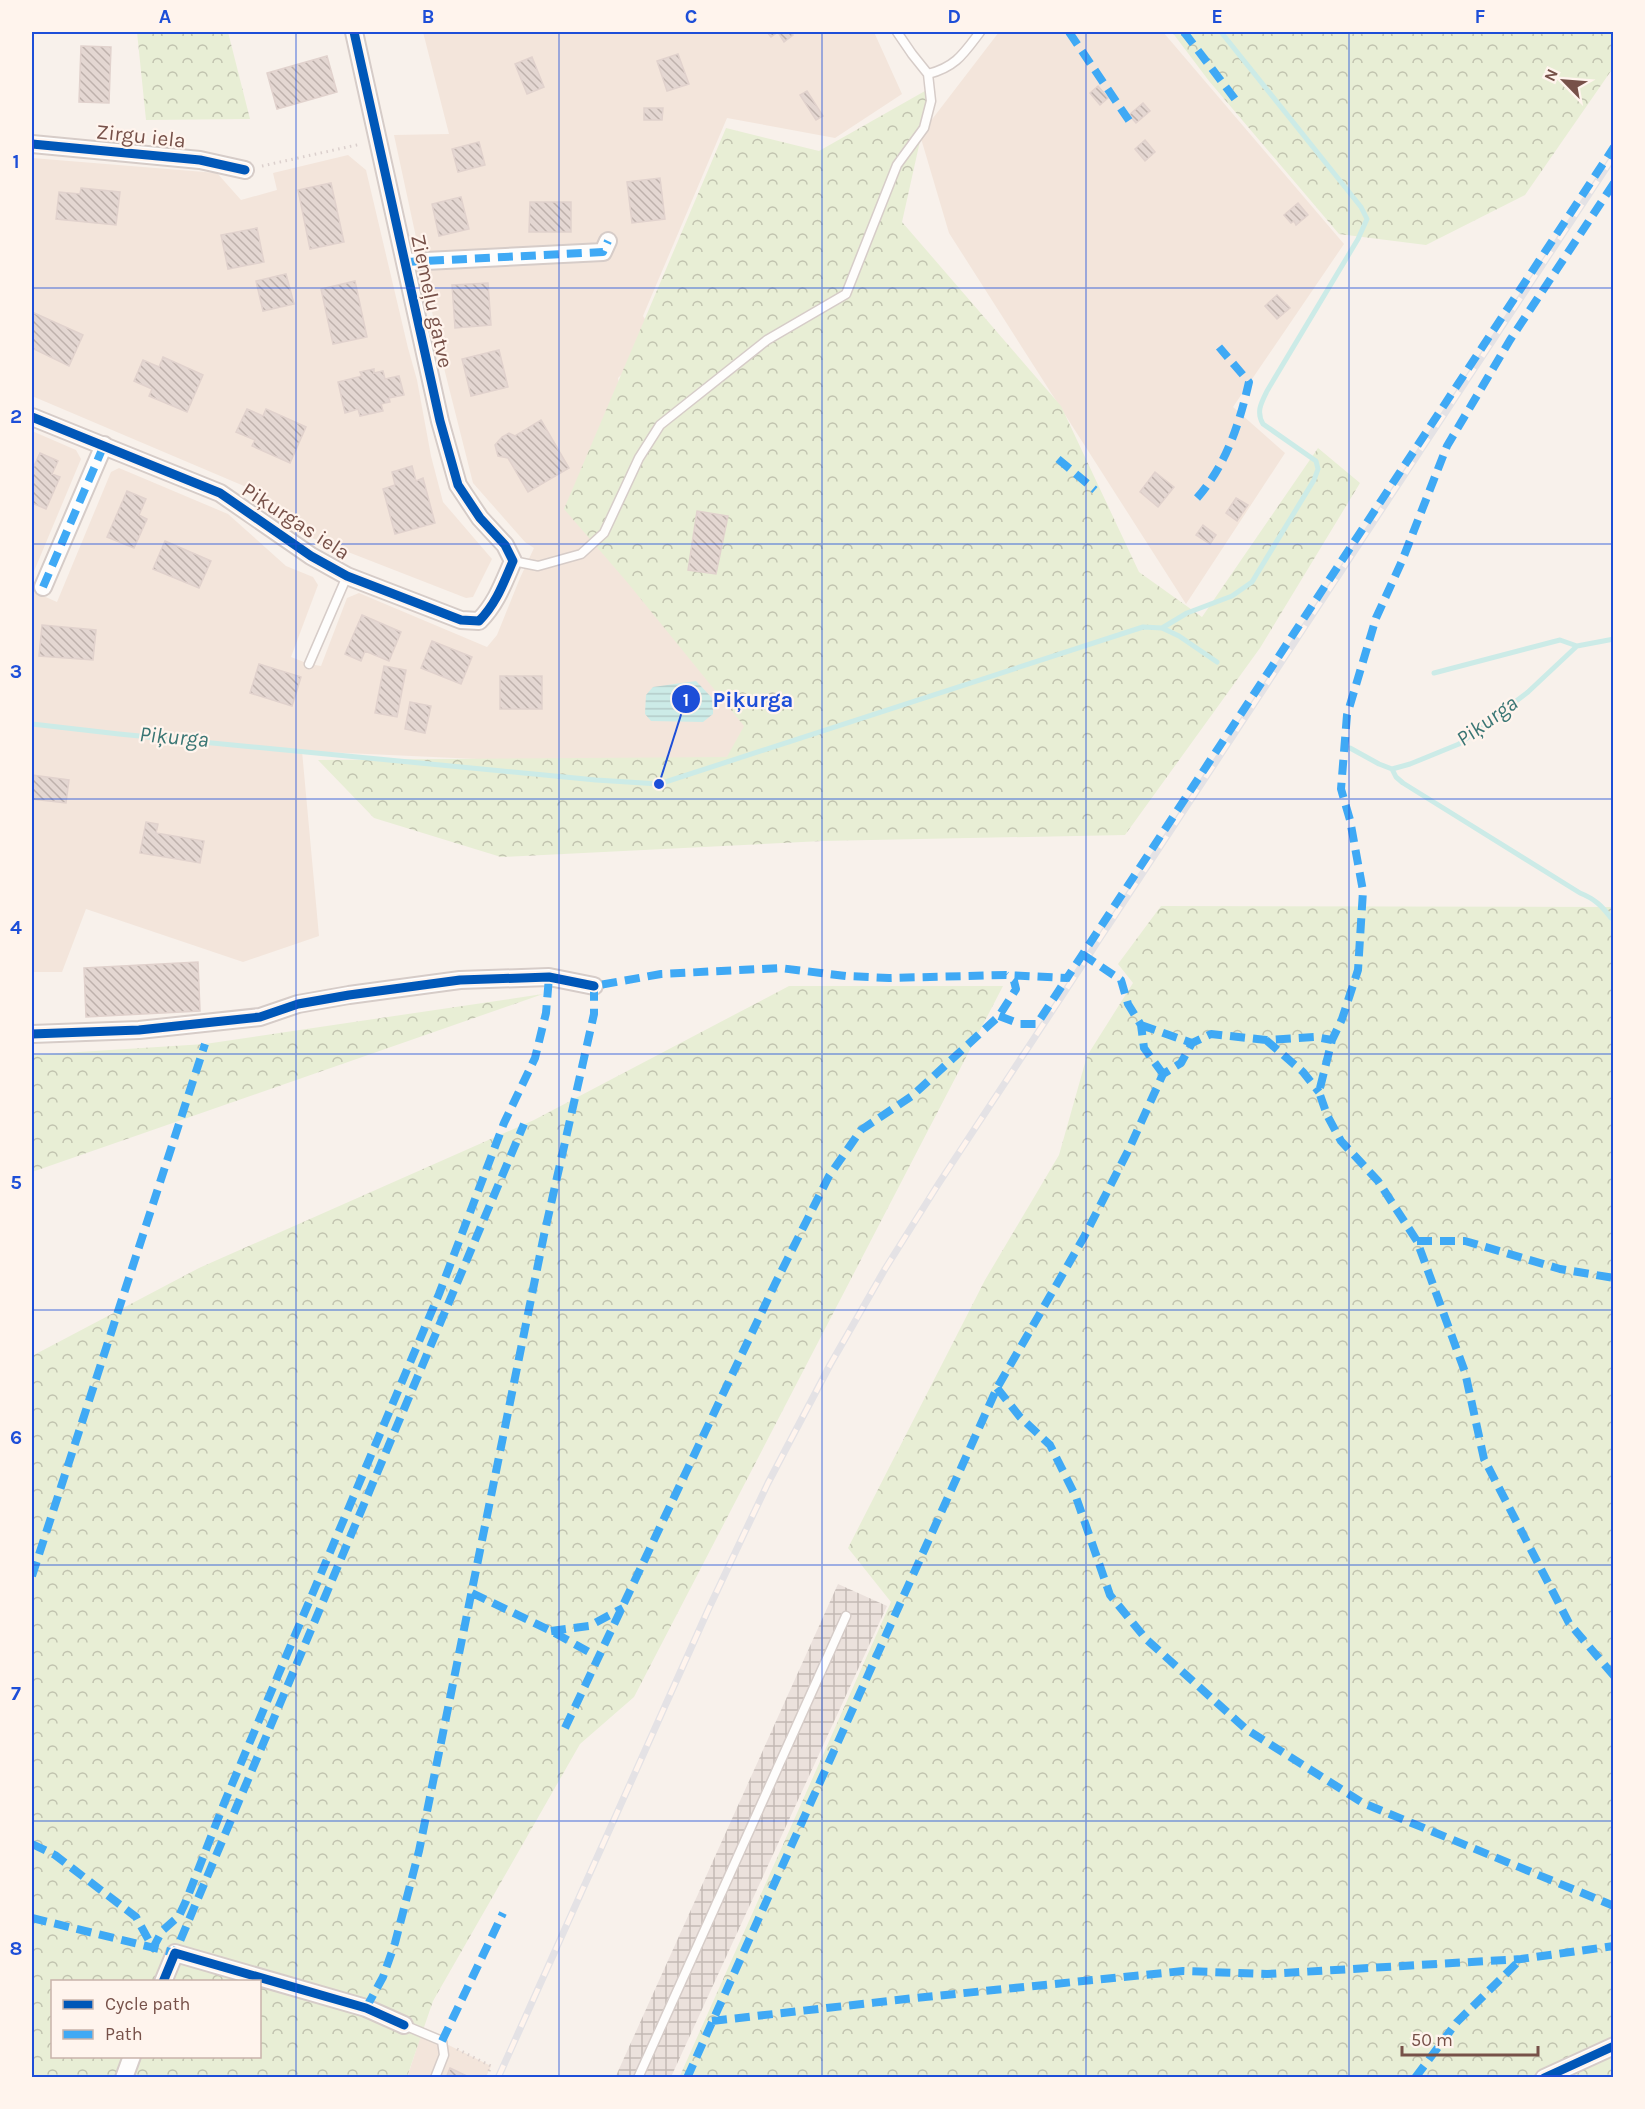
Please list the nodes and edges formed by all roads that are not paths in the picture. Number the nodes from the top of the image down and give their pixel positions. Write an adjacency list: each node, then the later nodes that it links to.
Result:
1 (354, 32): 8 (street, Ziemeļu gatve)
2 (897, 32): 4 (lane)
3 (980, 32): 4 (lane)
4 (928, 74): 11 (lane)
5 (32, 144): 6 (street, Zirgu iela)
6 (246, 170)
7 (608, 241): 8 (street)
8 (406, 262): 11 (street, Ziemeļu gatve)
9 (32, 417): 10 (street, Piķurgas iela)
10 (104, 445): 12 (street, Piķurgas iela); 13 (street)
11 (513, 561): 12 (street, Piķurgas iela)
12 (347, 576): 14 (lane, Piķurgas iela)
13 (43, 587)
14 (309, 664)
15 (594, 986): 16 (street)
16 (32, 1034)
17 (846, 1616): 24 (lane)
18 (164, 1980): 19 (street)
19 (404, 2025): 23 (lane)
20 (1614, 2046): 25 (street)
21 (131, 2058): 22 (street)
22 (124, 2078)
23 (435, 2078)
24 (638, 2078)
25 (1544, 2078)

